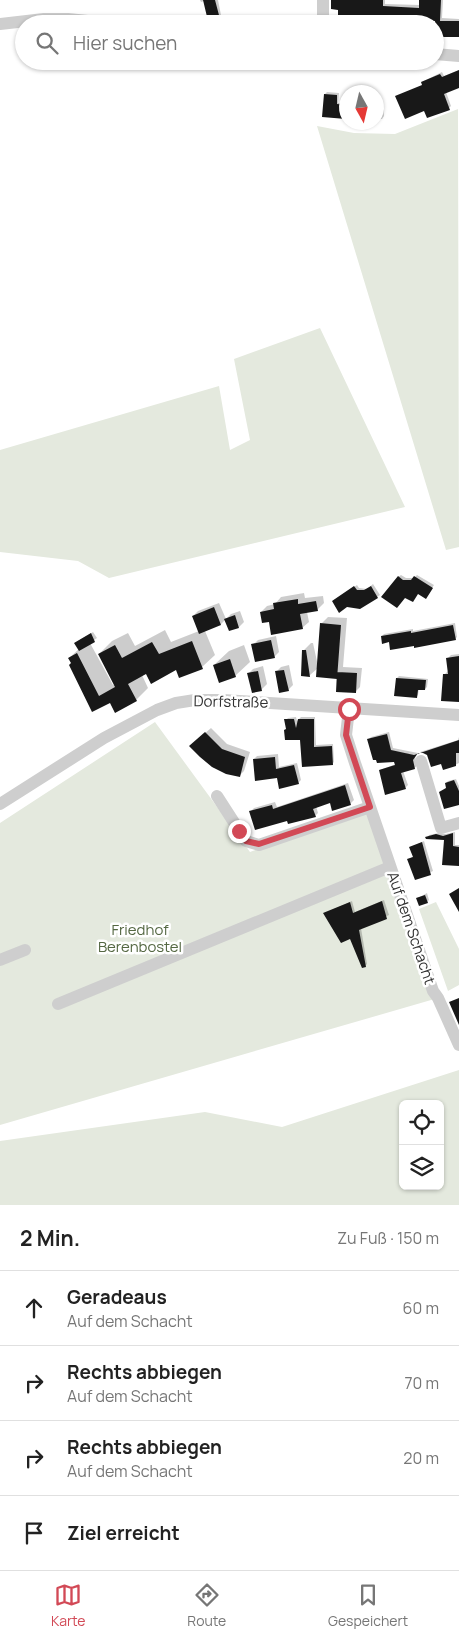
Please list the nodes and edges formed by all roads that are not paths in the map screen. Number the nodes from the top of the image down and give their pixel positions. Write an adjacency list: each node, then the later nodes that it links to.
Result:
1 (322, 0): 2 (street)
2 (323, 15)
3 (15, 22): 4 (street)
4 (0, 24)
5 (444, 55): 6 (street)
6 (459, 56)
7 (349, 709): 8 (street, Dorfstraße); 11 (street, Dorfstraße); 12 (street, Auf dem Schacht)
8 (459, 715)
9 (421, 761): 13 (street)
10 (217, 796): 12 (street)
11 (0, 804)
12 (370, 807): 14 (street, Auf dem Schacht)
13 (459, 823)
14 (390, 867): 17 (street); 18 (street, Auf dem Schacht)
15 (24, 950): 16 (street)
16 (0, 960)
17 (58, 1004)
18 (459, 1046)

